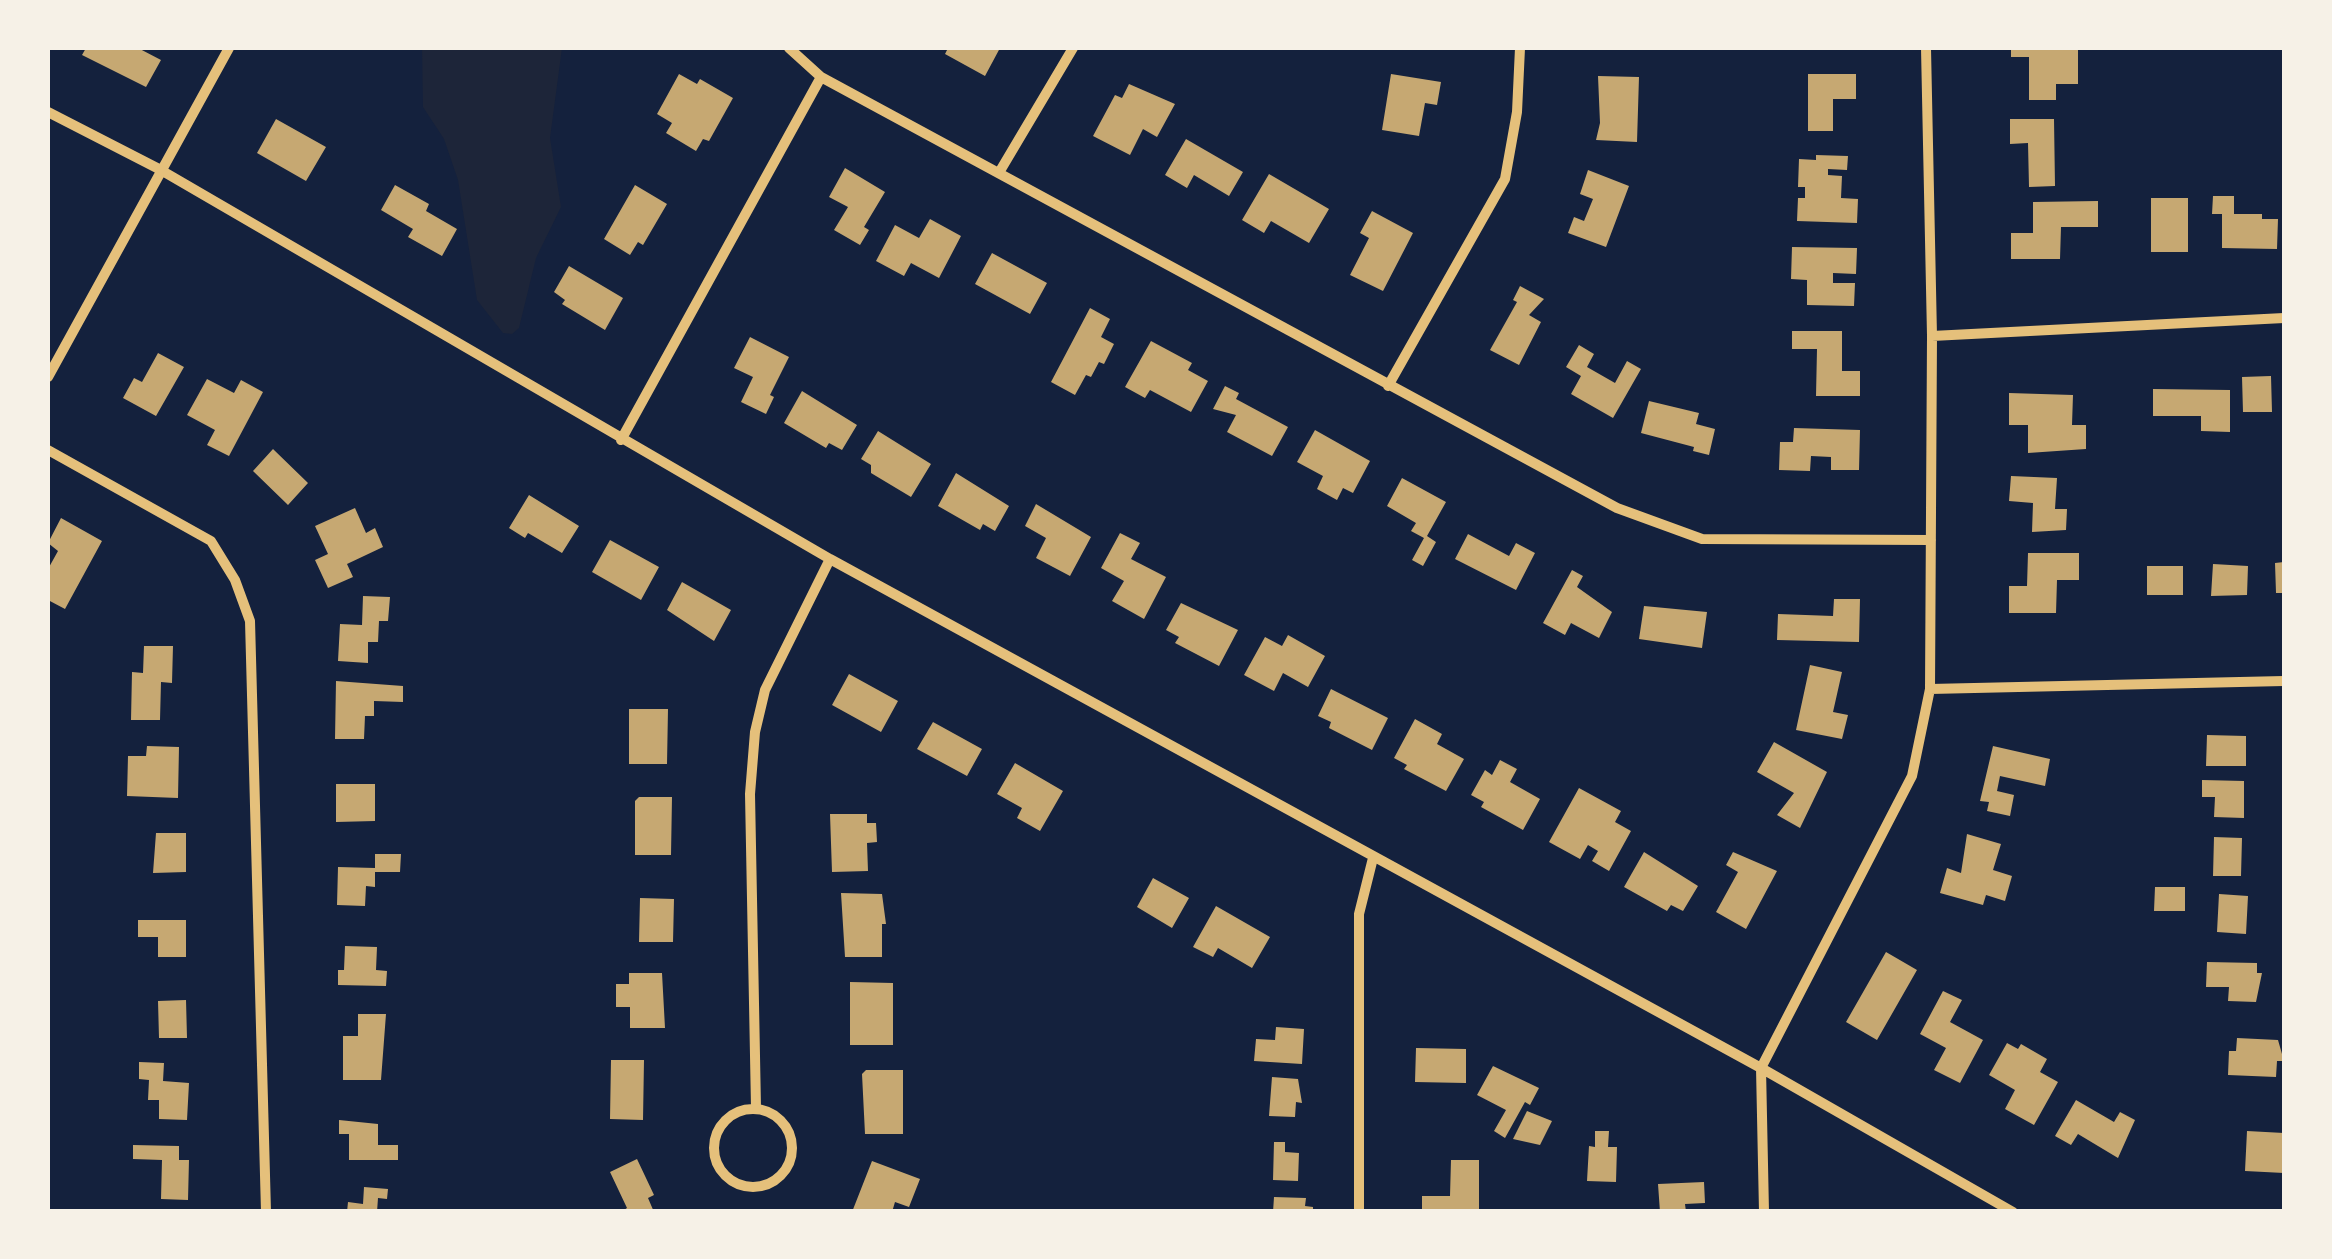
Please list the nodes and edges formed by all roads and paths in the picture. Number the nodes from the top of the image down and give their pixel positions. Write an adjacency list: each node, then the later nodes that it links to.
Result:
1 (229, 48): 8 (street)
2 (788, 48): 6 (street)
3 (1073, 48): 9 (street)
4 (1520, 48): 13 (street)
5 (1926, 48): 11 (street)
6 (821, 78): 9 (street); 14 (street)
7 (48, 112): 8 (street)
8 (159, 170): 12 (street); 14 (street)
9 (1000, 170): 13 (street)
10 (2284, 318): 11 (street)
11 (1932, 336): 16 (street)
12 (48, 377)
13 (1388, 386): 16 (street)
14 (621, 440): 17 (street)
15 (48, 450): 23 (street)
16 (1931, 540): 19 (street)
17 (830, 558): 20 (street); 22 (street)
18 (2284, 682): 19 (street)
19 (1930, 689): 21 (street)
20 (1373, 858): 21 (street); 24 (street)
21 (1761, 1068): 25 (street); 26 (street)
22 (756, 1108): 22 (street)
23 (266, 1212)
24 (1359, 1212)
25 (1764, 1212)
26 (2013, 1212)

